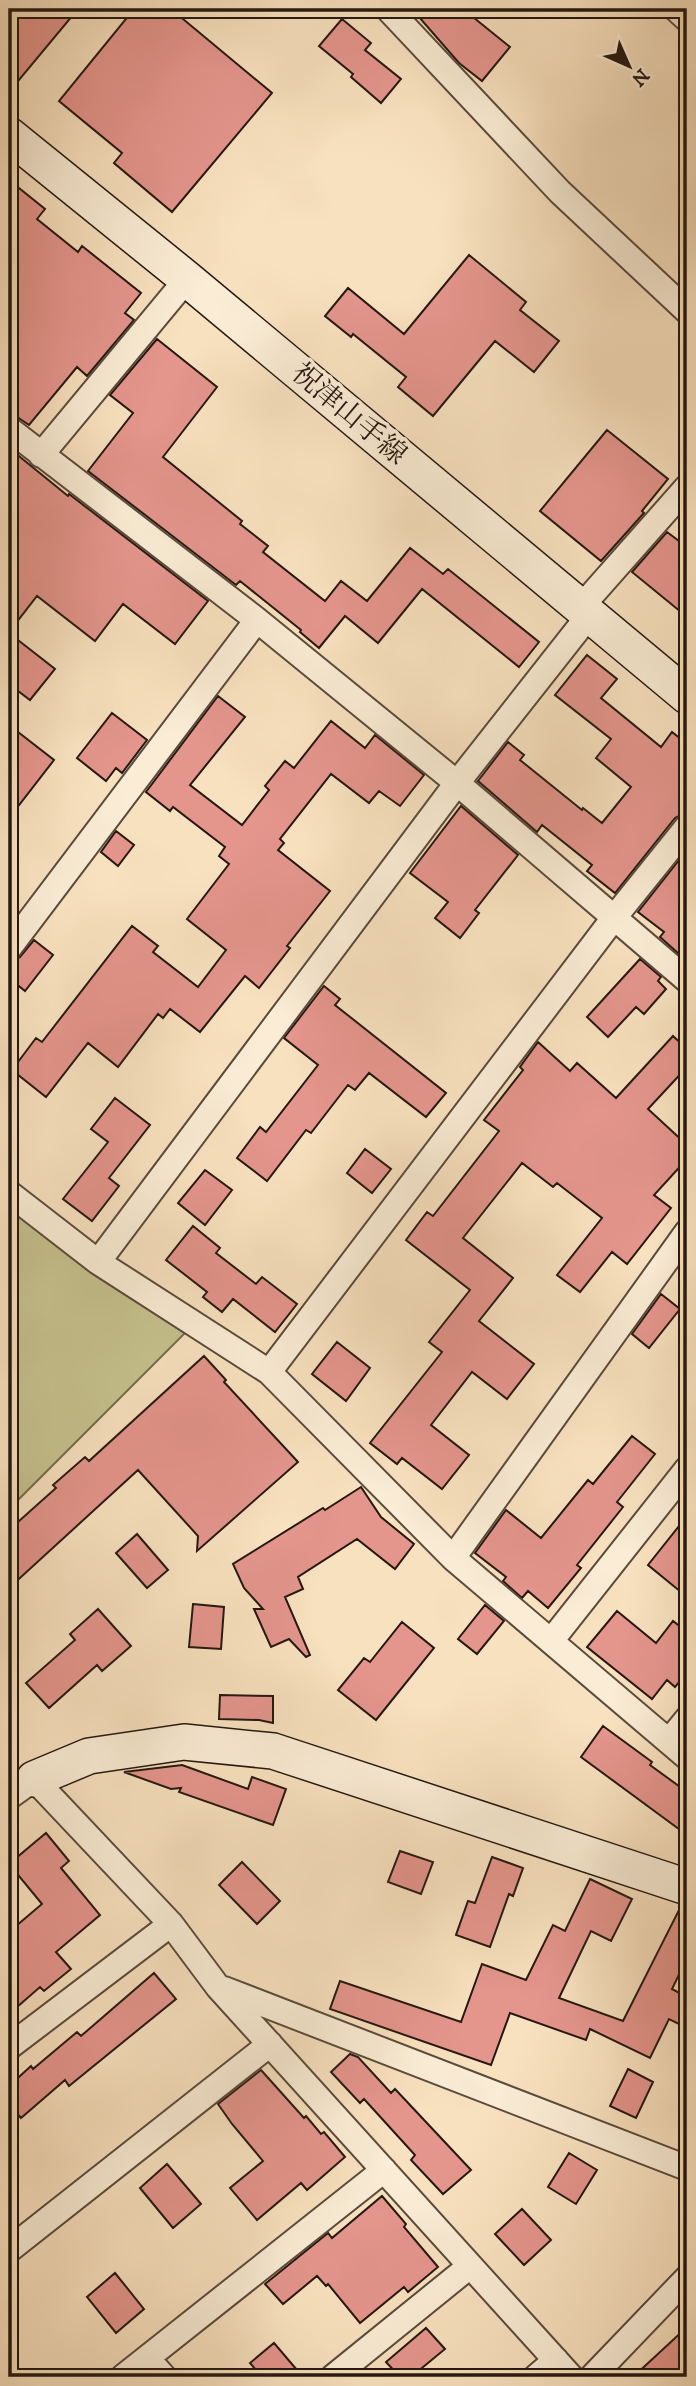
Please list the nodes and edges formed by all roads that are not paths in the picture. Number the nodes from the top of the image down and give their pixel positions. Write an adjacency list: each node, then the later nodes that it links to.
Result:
1 (388, 9): 6 (street)
2 (676, 9): 3 (street)
3 (687, 19)
4 (9, 135): 5 (street, 祝津山手線)
5 (187, 279): 8 (street); 10 (street, 祝津山手線)
6 (687, 312)
7 (9, 429): 8 (street)
8 (41, 455): 11 (street)
9 (687, 487): 10 (street)
10 (586, 611): 12 (street, 祝津山手線); 13 (street)
11 (257, 620): 13 (street); 16 (street)
12 (687, 696)
13 (457, 783): 15 (street); 20 (street)
14 (687, 827): 15 (street)
15 (614, 919): 17 (street); 21 (street)
16 (9, 948)
17 (687, 980)
18 (9, 1193): 20 (street)
19 (687, 1233): 23 (street)
20 (98, 1262): 21 (street)
21 (269, 1372): 23 (street)
22 (687, 1469): 24 (street)
23 (453, 1558): 24 (street)
24 (551, 1641): 26 (street)
25 (687, 1719): 26 (street)
26 (678, 1749)
27 (21, 1788): 28 (street); 29 (street)
28 (687, 1887)
29 (171, 1924): 30 (street); 32 (street)
30 (218, 1987): 31 (street); 33 (street)
31 (270, 2044): 34 (street); 35 (street)
32 (9, 2047)
33 (687, 2168)
34 (384, 2170): 36 (street); 38 (street)
35 (9, 2250)
36 (470, 2266): 39 (street); 42 (street)
37 (687, 2278): 44 (street)
38 (146, 2358): 40 (street); 41 (street)
39 (564, 2369): 43 (street)
40 (122, 2377)
41 (164, 2377)
42 (333, 2377)
43 (536, 2377)
44 (592, 2377)

